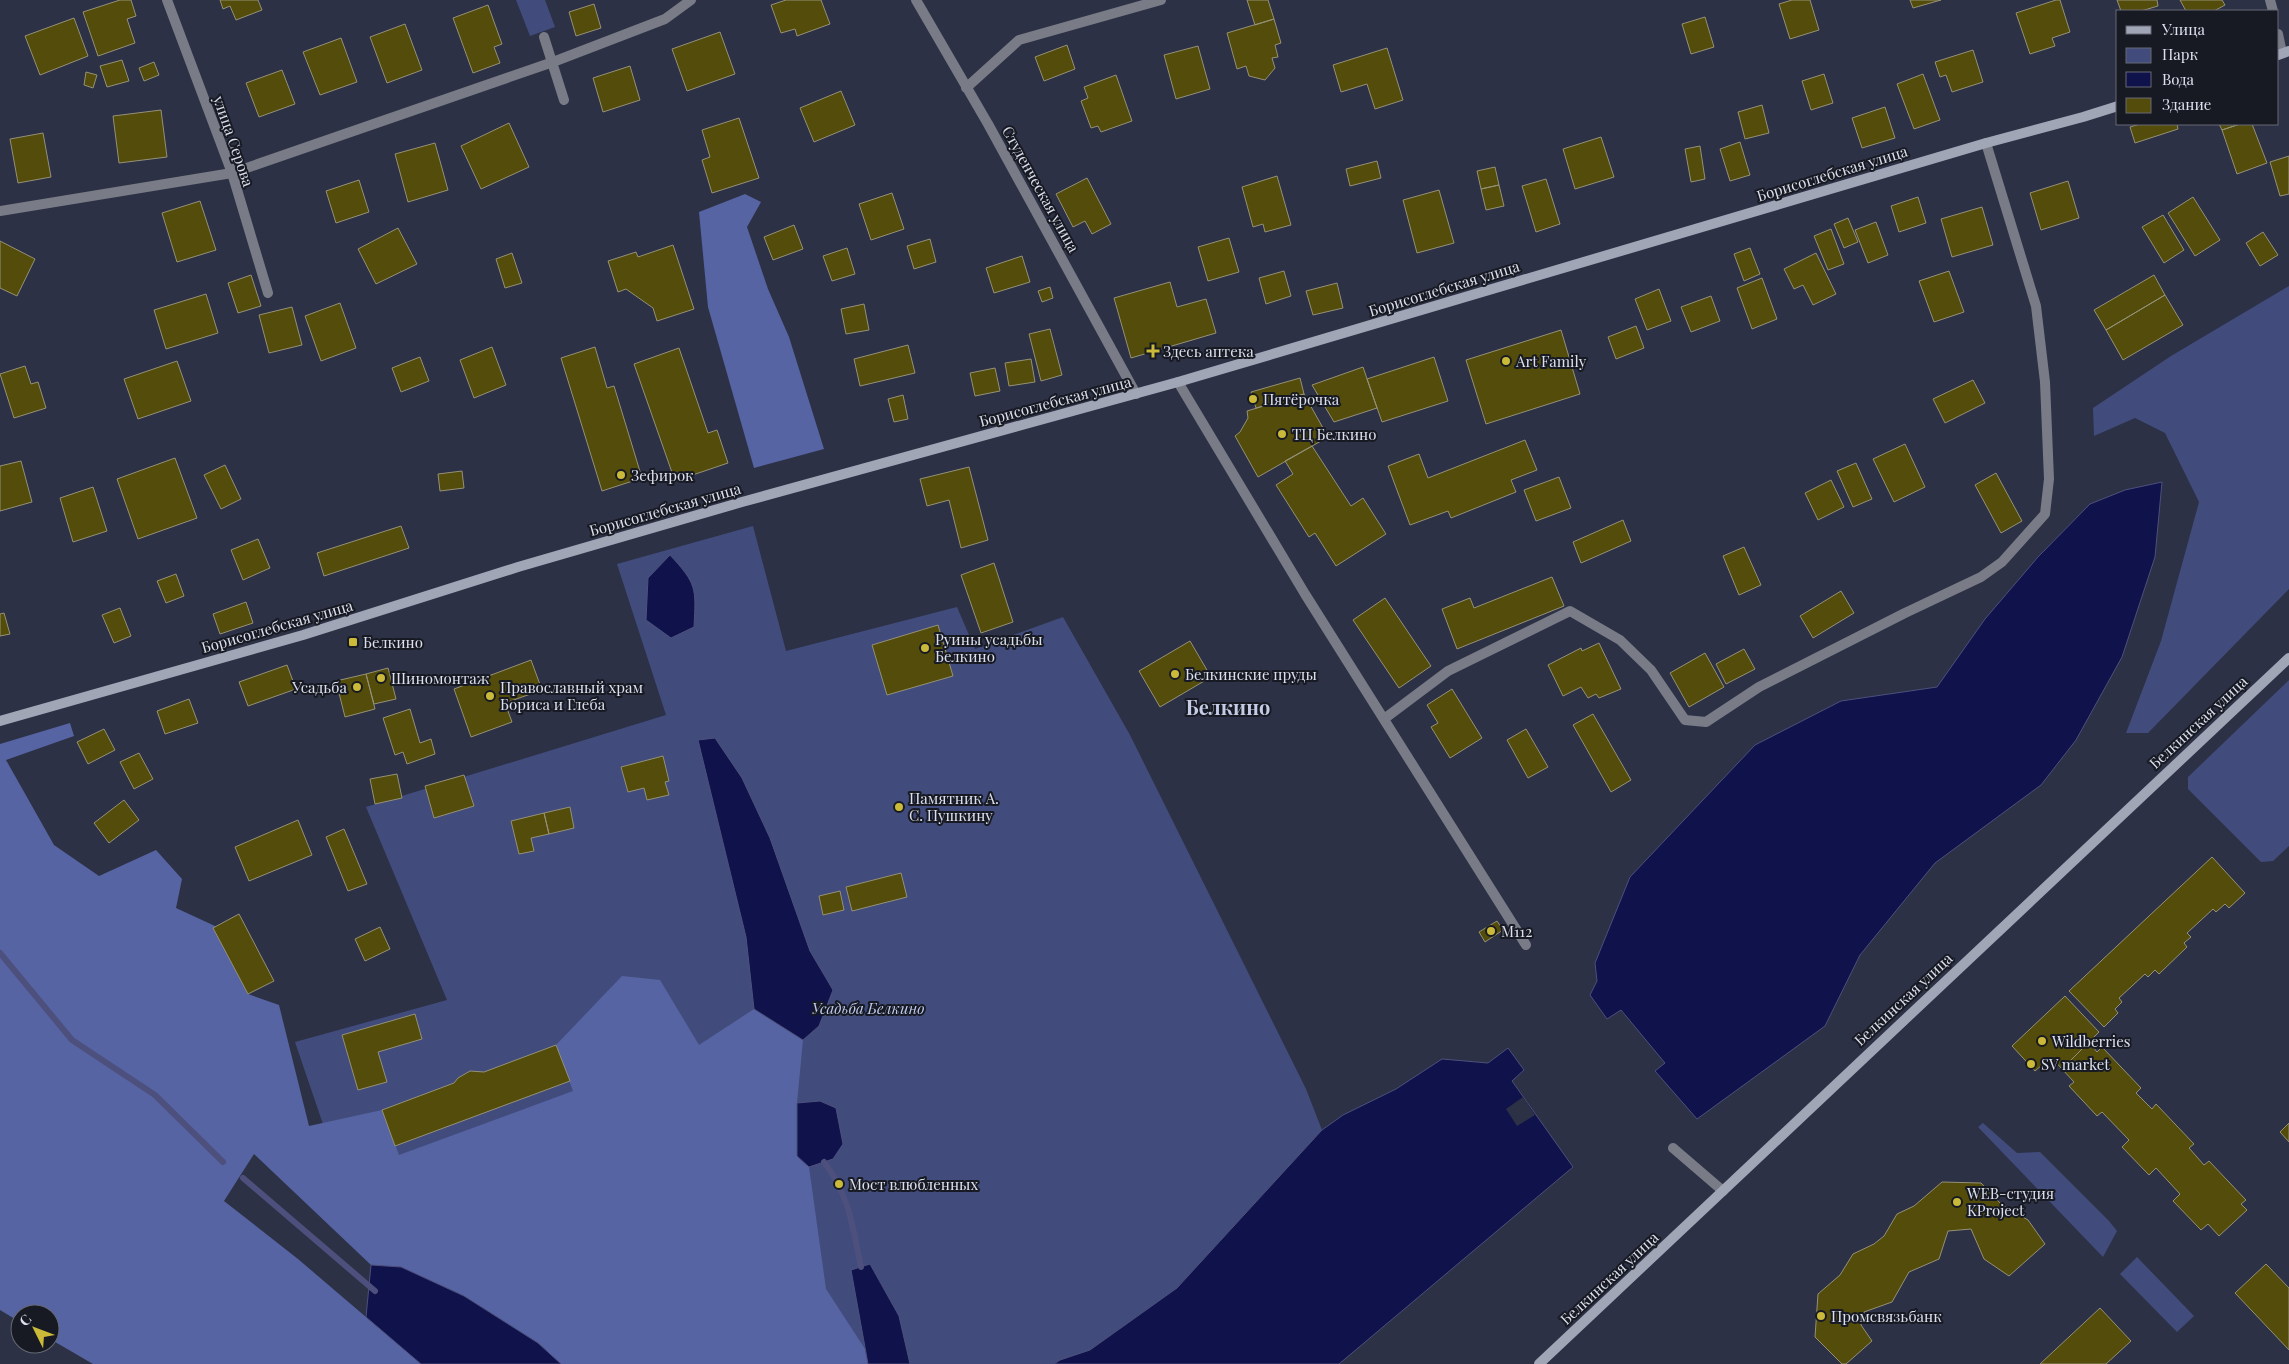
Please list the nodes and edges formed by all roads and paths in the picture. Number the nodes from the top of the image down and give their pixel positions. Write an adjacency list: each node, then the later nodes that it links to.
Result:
1 (167, 0): 13 (street, улица Серова)
2 (691, 0): 8 (street)
3 (916, 0): 9 (street, Студенческая улица)
4 (1161, 0): 9 (street)
5 (544, 37): 8 (street)
6 (2279, 38): 7 (street)
7 (2283, 53)
8 (553, 62): 10 (street); 13 (street)
9 (966, 88): 17 (street, Студенческая улица)
10 (564, 100)
11 (2116, 107): 12 (street, Борисоглебская улица)
12 (1986, 143): 16 (street, Борисоглебская улица); 19 (street)
13 (232, 173): 14 (street); 15 (street, улица Серова)
14 (0, 211)
15 (268, 293)
16 (1178, 382): 17 (street, Борисоглебская улица); 19 (street)
17 (1136, 394): 20 (street, Борисоглебская улица)
18 (2289, 658): 23 (street, Белкинская улица)
19 (1384, 719): 21 (street)
20 (0, 721)
21 (1526, 945)
22 (1673, 1148): 23 (street)
23 (1723, 1192): 24 (street, Белкинская улица)
24 (1540, 1364)

